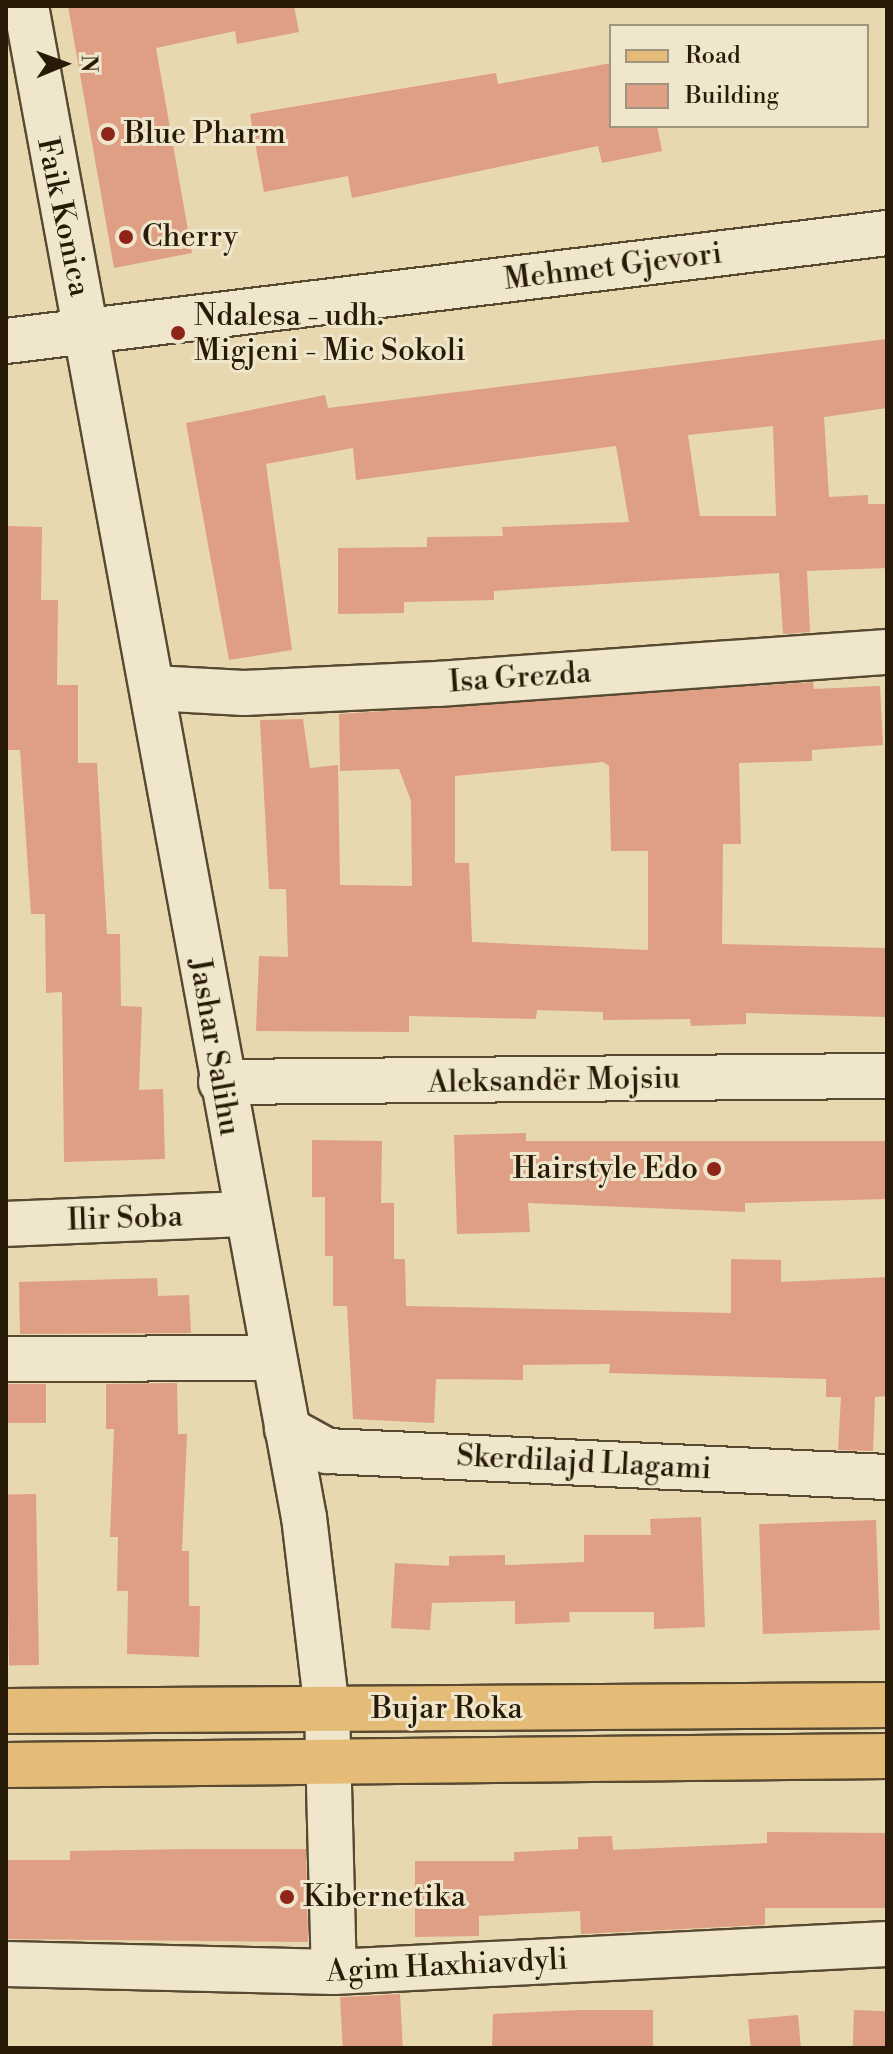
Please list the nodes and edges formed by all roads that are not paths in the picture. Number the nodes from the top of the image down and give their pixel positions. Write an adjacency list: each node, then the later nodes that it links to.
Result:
1 (26, 6): 3 (street, Faik Konica)
2 (887, 233): 3 (street, Mehmet Gjevori)
3 (88, 333): 4 (street, Mehmet Gjevori); 6 (street, Jashar Salihu)
4 (6, 341)
5 (887, 652): 6 (street, Isa Grezda)
6 (153, 688): 8 (street, Jashar Salihu)
7 (887, 1076): 8 (street, Aleksandër Mojsiu)
8 (221, 1082): 9 (street, Jashar Salihu)
9 (245, 1214): 10 (street, Ilir Soba); 11 (street, Jashar Salihu)
10 (6, 1224)
11 (274, 1358): 12 (street); 13 (street, Jashar Salihu)
12 (6, 1359)
13 (287, 1429): 14 (street, Skerdilajd Llagami); 16 (street, Jashar Salihu)
14 (887, 1477)
15 (887, 1705): 16 (main road, Bujar Roka)
16 (327, 1709): 17 (main road, Bujar Roka); 19 (street, Jashar Salihu)
17 (6, 1711)
18 (887, 1756): 19 (main road, Bujar Roka)
19 (330, 1762): 20 (main road, Bujar Roka); 23 (street)
20 (6, 1765)
21 (887, 1944): 23 (street, Agim Haxhiavdyli)
22 (6, 1964): 23 (street, Agim Haxhiavdyli)
23 (334, 1972)

